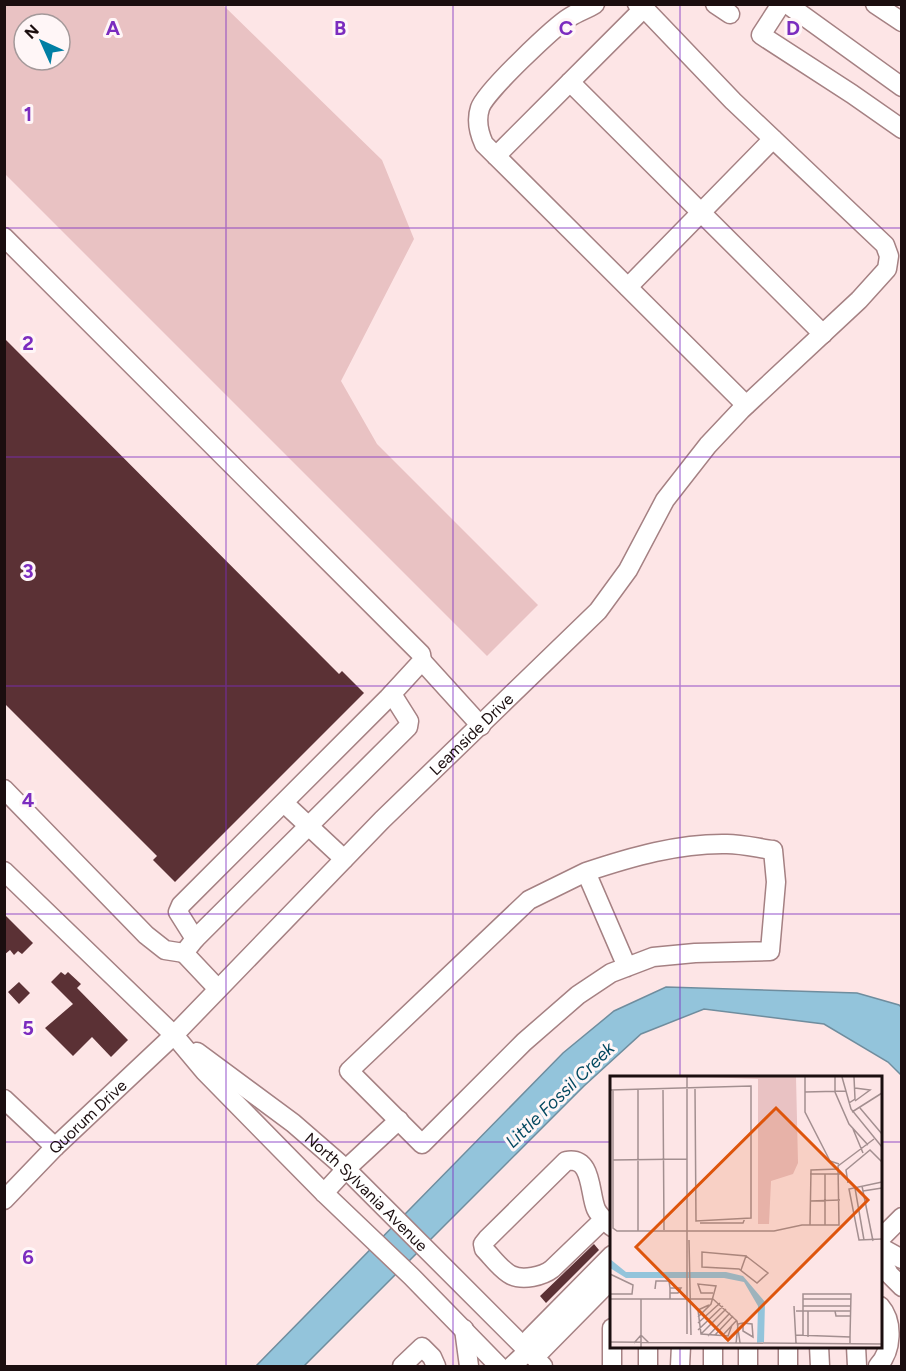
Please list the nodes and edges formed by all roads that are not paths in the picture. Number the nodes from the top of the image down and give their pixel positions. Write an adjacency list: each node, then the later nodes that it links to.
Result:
1 (595, 4): 11 (street)
2 (781, 4): 9 (street)
3 (787, 4): 8 (street)
4 (875, 4): 6 (street)
5 (641, 6): 7 (street); 10 (street, Leamside Drive)
6 (902, 22)
7 (570, 82): 11 (street); 12 (street)
8 (902, 87)
9 (902, 129)
10 (773, 139): 12 (street); 15 (street, Leamside Drive)
11 (496, 156): 14 (street)
12 (700, 212): 14 (street); 15 (street)
13 (4, 237): 17 (street)
14 (627, 287): 16 (street)
15 (823, 334): 16 (street, Leamside Drive)
16 (744, 408): 19 (street, Leamside Drive)
17 (422, 661): 18 (street); 19 (street)
18 (392, 694): 21 (street); 22 (street)
19 (481, 726): 23 (street, Leamside Drive)
20 (4, 789): 26 (street)
21 (284, 802): 22 (street); 26 (street)
22 (309, 826): 23 (street); 26 (street)
23 (344, 859): 28 (street, Leamside Drive)
24 (4, 870): 29 (street, North Sylvania Avenue)
25 (586, 872): 27 (street); 27 (street); 31 (street)
26 (189, 946): 28 (street)
27 (627, 967): 31 (street)
28 (218, 989): 29 (street, Leamside Drive)
29 (174, 1035): 32 (street, Quorum Drive); 33 (street, North Sylvania Avenue); 34 (street, North Sylvania Avenue)
30 (4, 1099): 32 (street)
31 (399, 1120): 33 (street)
32 (55, 1147): 35 (street, Quorum Drive)
33 (346, 1169): 34 (street); 55 (street, North Sylvania Avenue)
34 (324, 1193): 46 (street, North Sylvania Avenue)
35 (4, 1200)
36 (901, 1217): 38 (street)
37 (608, 1223): 37 (street)
38 (882, 1237)
39 (882, 1248): 41 (street)
40 (610, 1257): 55 (street)
41 (902, 1259)
42 (882, 1260): 44 (street)
43 (610, 1281): 55 (street)
44 (902, 1287)
45 (882, 1308): 70 (street)
46 (464, 1329): 58 (street); 59 (street, North Sylvania Avenue)
47 (612, 1347): 62 (street)
48 (648, 1347): 63 (street)
49 (681, 1347): 64 (street)
50 (713, 1347): 65 (street)
51 (748, 1347): 66 (street)
52 (788, 1347): 67 (street)
53 (819, 1347): 68 (street)
54 (856, 1347): 69 (street)
55 (528, 1351): 60 (street); 61 (street, North Sylvania Avenue)
56 (402, 1366): 57 (street)
57 (436, 1366)
58 (469, 1366)
59 (498, 1366)
60 (512, 1366)
61 (543, 1366)
62 (612, 1366)
63 (648, 1366)
64 (680, 1366)
65 (713, 1366)
66 (748, 1366)
67 (788, 1366)
68 (820, 1366)
69 (857, 1366)
70 (878, 1366)

